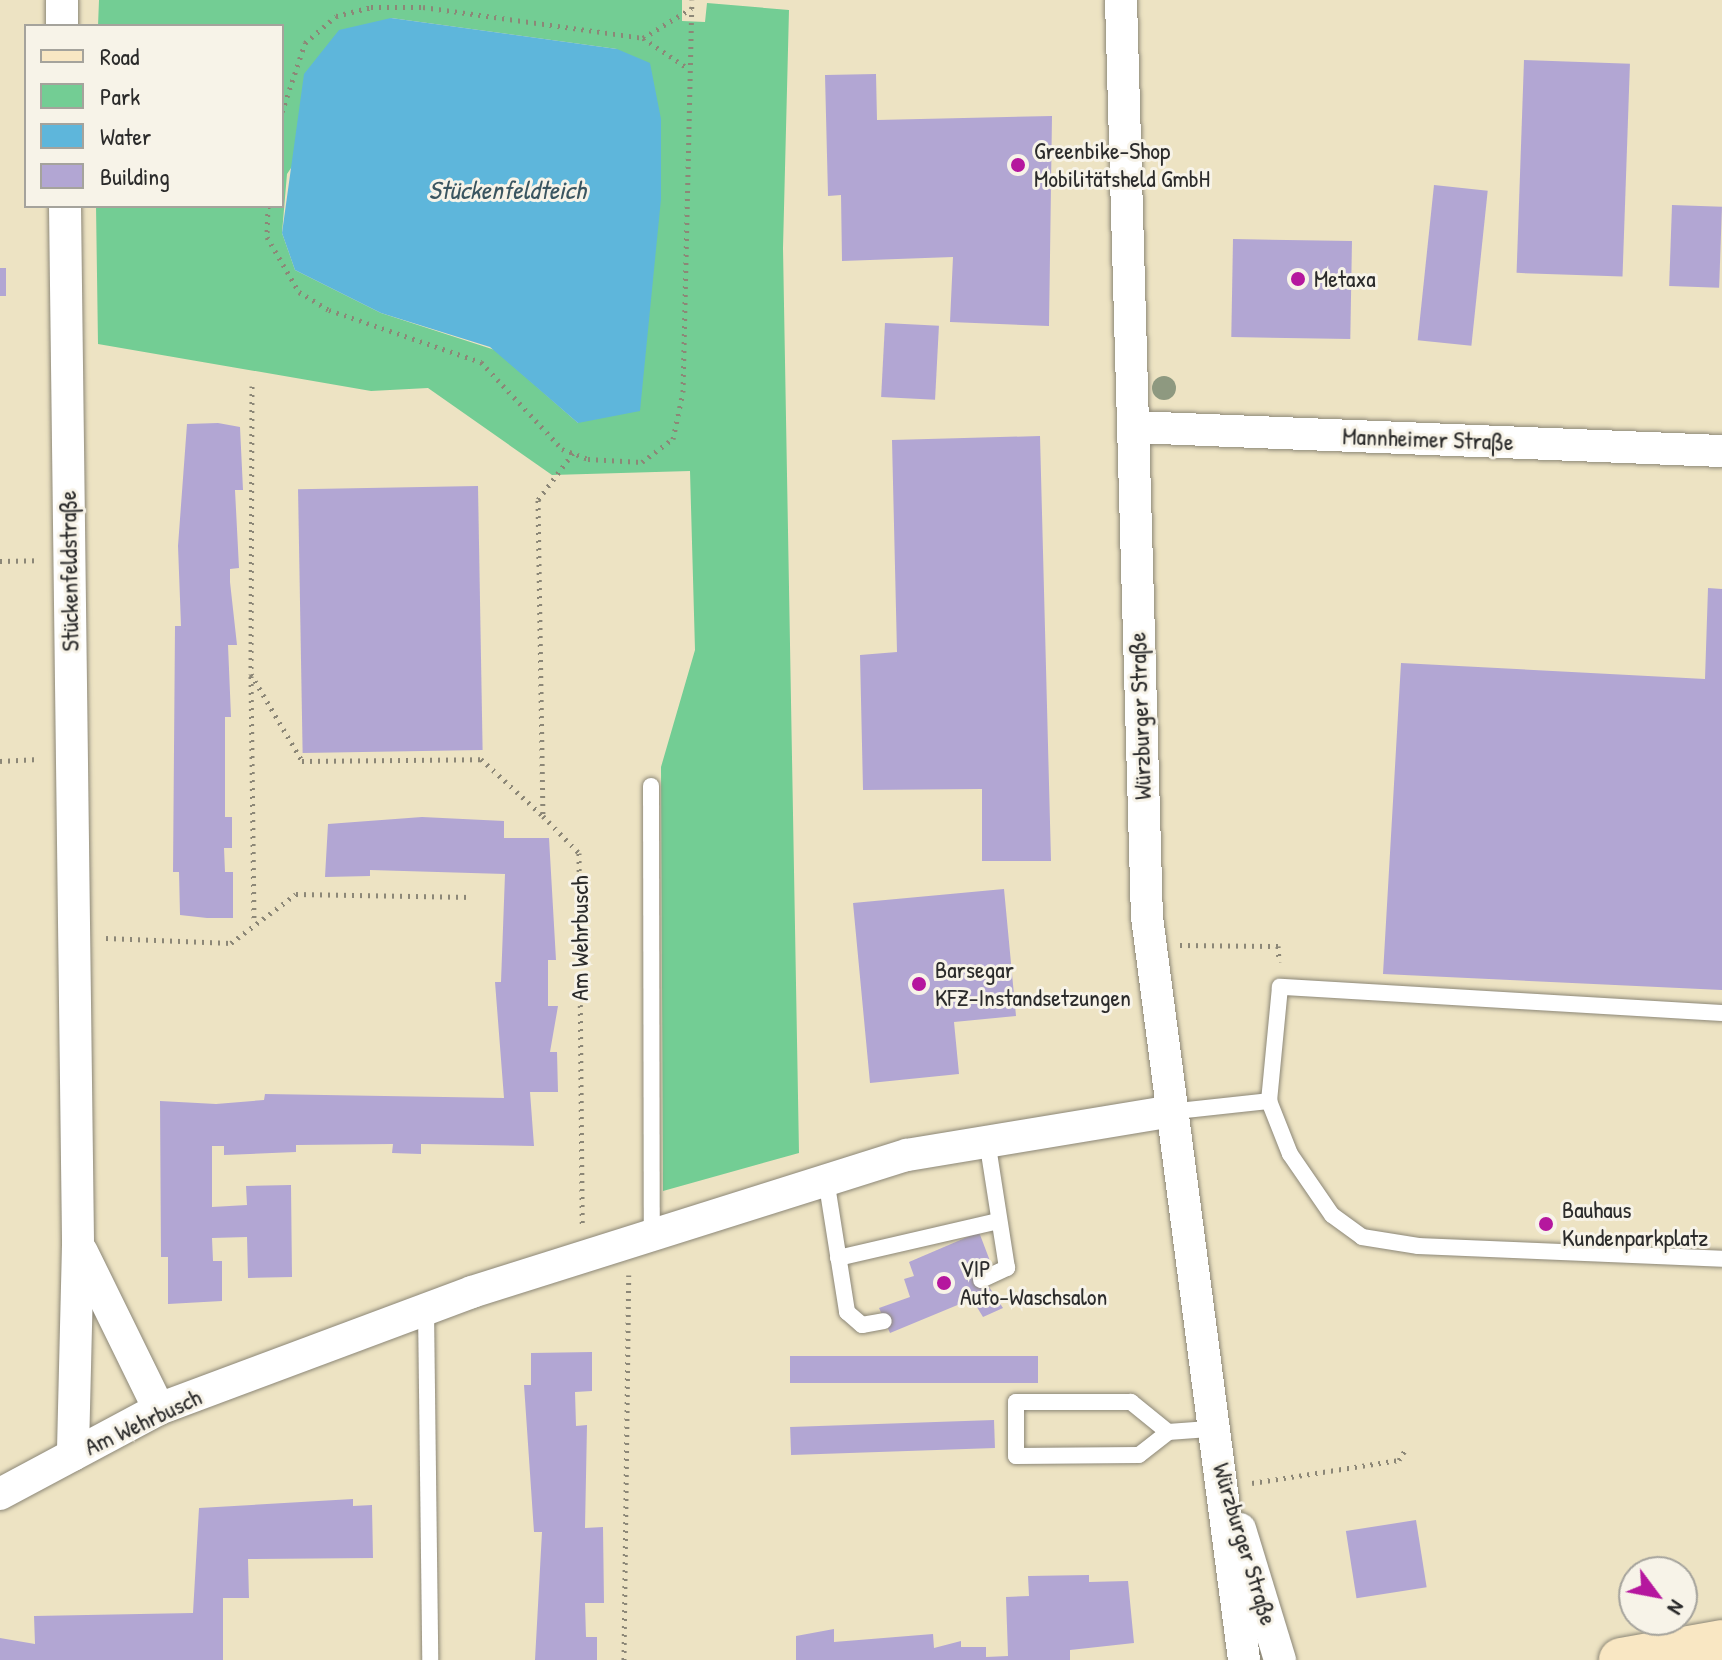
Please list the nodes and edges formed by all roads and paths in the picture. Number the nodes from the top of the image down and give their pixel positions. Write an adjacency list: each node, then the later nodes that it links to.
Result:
1 (62, 0): 5 (street)
2 (692, 0): 4 (path)
3 (1113, 1): 12 (street, Würzburger Straße)
4 (692, 8): 6 (path); 7 (path)
5 (62, 24)
6 (643, 38): 7 (path); 8 (path)
7 (690, 70): 14 (path)
8 (284, 106)
9 (65, 208): 20 (street, Stückenfeldstraße)
10 (268, 208): 14 (path)
11 (252, 386): 15 (path)
12 (1134, 427): 13 (street, Mannheimer Straße); 21 (street, Würzburger Straße)
13 (1722, 451)
14 (573, 453): 17 (path)
15 (251, 674): 17 (path, Am Wehrbusch); 19 (path)
16 (651, 786): 29 (lane)
17 (543, 816): 31 (path, Am Wehrbusch)
18 (472, 897): 19 (path)
19 (254, 919): 20 (path)
20 (74, 937): 30 (street, Stückenfeldstraße)
21 (1150, 944): 22 (path); 25 (street, Würzburger Straße)
22 (1280, 987): 23 (lane); 24 (lane)
23 (1722, 1013)
24 (1269, 1101): 25 (lane); 33 (lane)
25 (1167, 1112): 26 (street, Am Wehrbusch); 38 (street, Würzburger Straße)
26 (987, 1140): 27 (street, Am Wehrbusch); 28 (lane)
27 (826, 1179): 29 (street, Am Wehrbusch); 32 (lane)
28 (998, 1221): 32 (lane); 34 (lane)
29 (640, 1238): 31 (street, Am Wehrbusch); 46 (path)
30 (78, 1245): 37 (street, Stückenfeldstraße); 41 (street, Stückenfeldstraße)
31 (582, 1258): 35 (street, Am Wehrbusch)
32 (838, 1258): 36 (lane)
33 (1722, 1259)
34 (981, 1280)
35 (426, 1309): 37 (street, Am Wehrbusch); 45 (lane)
36 (884, 1321)
37 (159, 1409): 41 (street, Am Wehrbusch)
38 (1209, 1429): 39 (lane); 42 (street, Würzburger Straße); 47 (street, Würzburger Straße)
39 (1168, 1432): 39 (lane)
40 (1407, 1447): 42 (path)
41 (73, 1455): 43 (street, Am Wehrbusch)
42 (1227, 1487): 48 (street, Würzburger Straße)
43 (0, 1494)
44 (1722, 1642): 49 (main road)
45 (430, 1660)
46 (624, 1660)
47 (1244, 1660)
48 (1280, 1660)
49 (1621, 1660)

